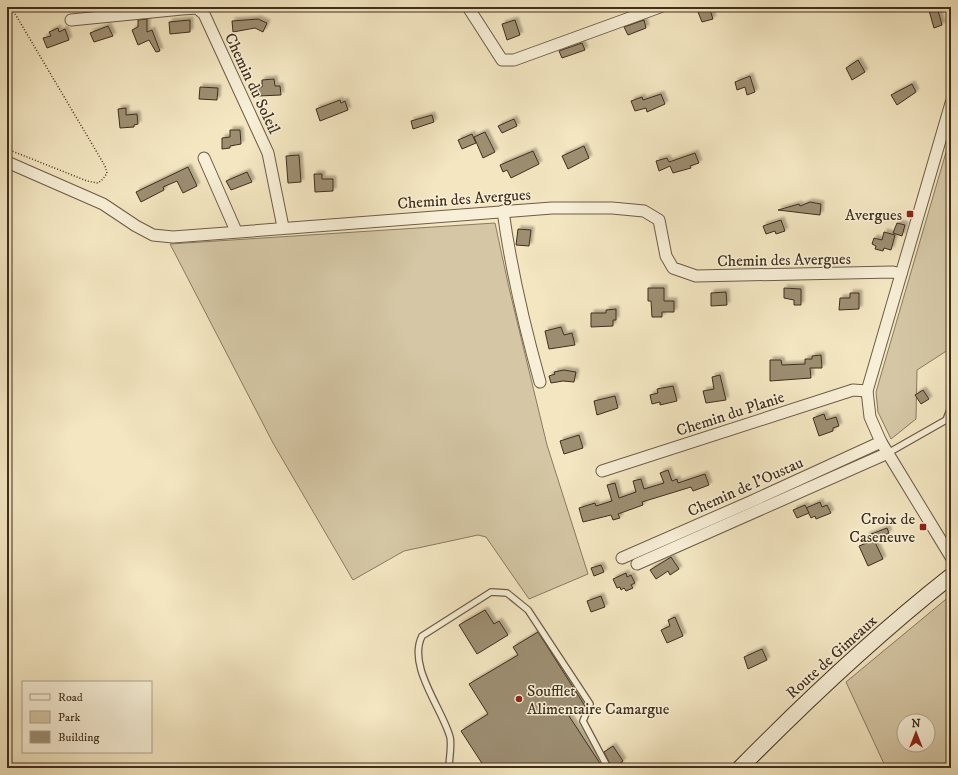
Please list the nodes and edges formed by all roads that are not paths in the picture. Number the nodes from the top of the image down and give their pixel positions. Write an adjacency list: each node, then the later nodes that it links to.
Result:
1 (468, 7): 2 (street)
2 (660, 7)
3 (71, 20): 8 (street, Chemin du Soleil)
4 (951, 103): 10 (street)
5 (204, 158): 9 (street)
6 (7, 162): 9 (street, Chemin des Avergues)
7 (503, 211): 8 (street, Chemin des Avergues); 10 (street, Chemin des Avergues); 11 (street)
8 (283, 227): 9 (street, Chemin des Avergues)
9 (236, 231)
10 (901, 274): 12 (street)
11 (540, 382)
12 (867, 391): 14 (street); 16 (street, Chemin du Planie)
13 (951, 407): 15 (lane)
14 (881, 442): 15 (street); 18 (street, Chemin de l'Oustau)
15 (888, 453): 17 (street); 19 (street)
16 (602, 471)
17 (951, 557)
18 (622, 558)
19 (637, 564)
20 (951, 576): 23 (street, Route de Gimeaux)
21 (449, 768): 22 (lane)
22 (608, 768)
23 (740, 768)

